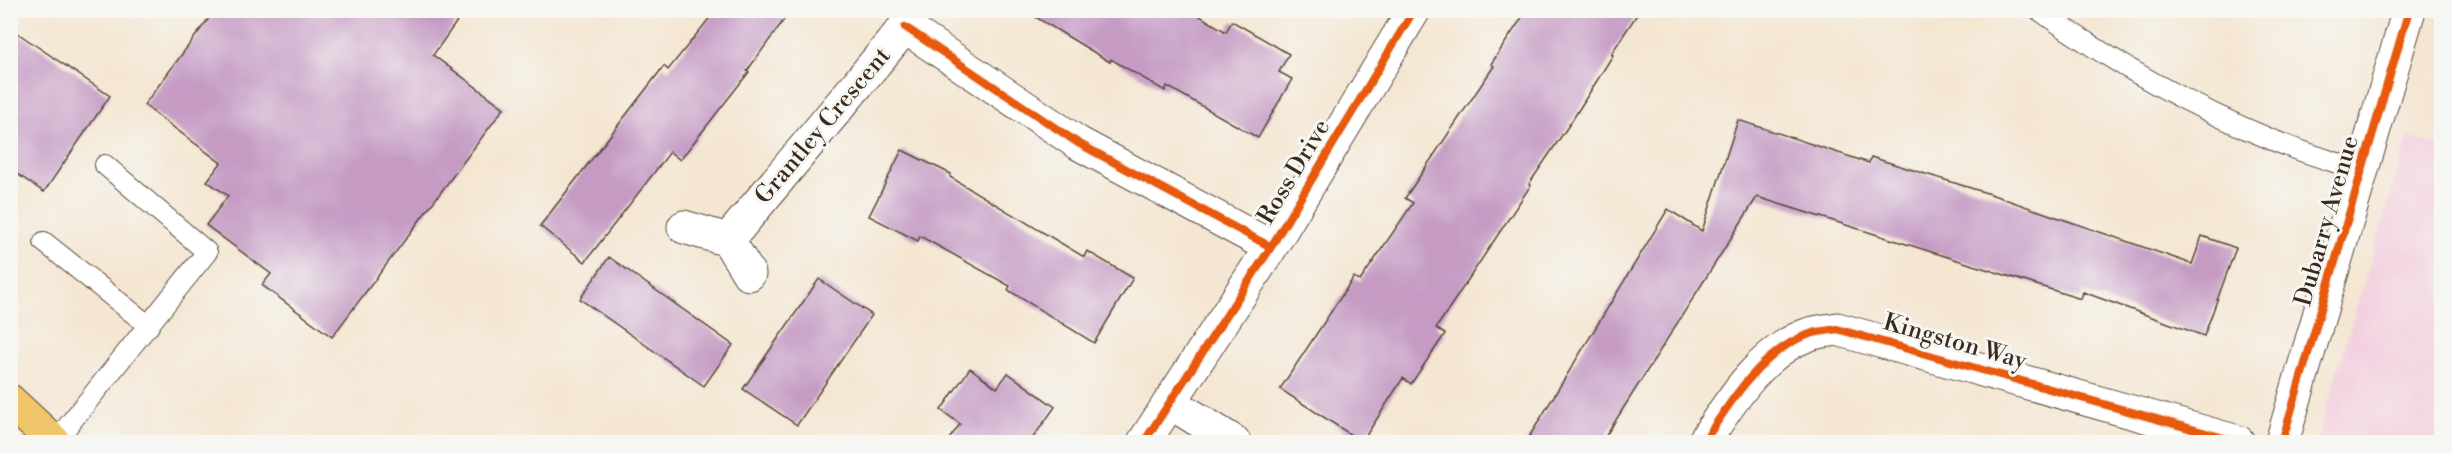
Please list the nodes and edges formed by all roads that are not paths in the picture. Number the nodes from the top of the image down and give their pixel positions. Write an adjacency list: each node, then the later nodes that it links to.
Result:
1 (1414, 10): 10 (street, Ross Drive)
2 (2038, 10): 6 (lane)
3 (2409, 10): 6 (street, Dubarry Avenue)
4 (909, 19): 8 (street, Grantley Crescent); 10 (street)
5 (105, 165): 12 (lane)
6 (2362, 171): 20 (street, Dubarry Avenue)
7 (684, 227): 8 (street)
8 (728, 240): 11 (street)
9 (44, 242): 12 (lane)
10 (1271, 247): 14 (street, Ross Drive)
11 (749, 274)
12 (149, 326): 15 (lane)
13 (10, 401): 15 (highway)
14 (1171, 403): 16 (street, Ross Drive); 17 (street)
15 (55, 442)
16 (1144, 442)
17 (1234, 442)
18 (1704, 442): 19 (street, Kingston Way)
19 (2238, 442)
20 (2282, 442)

